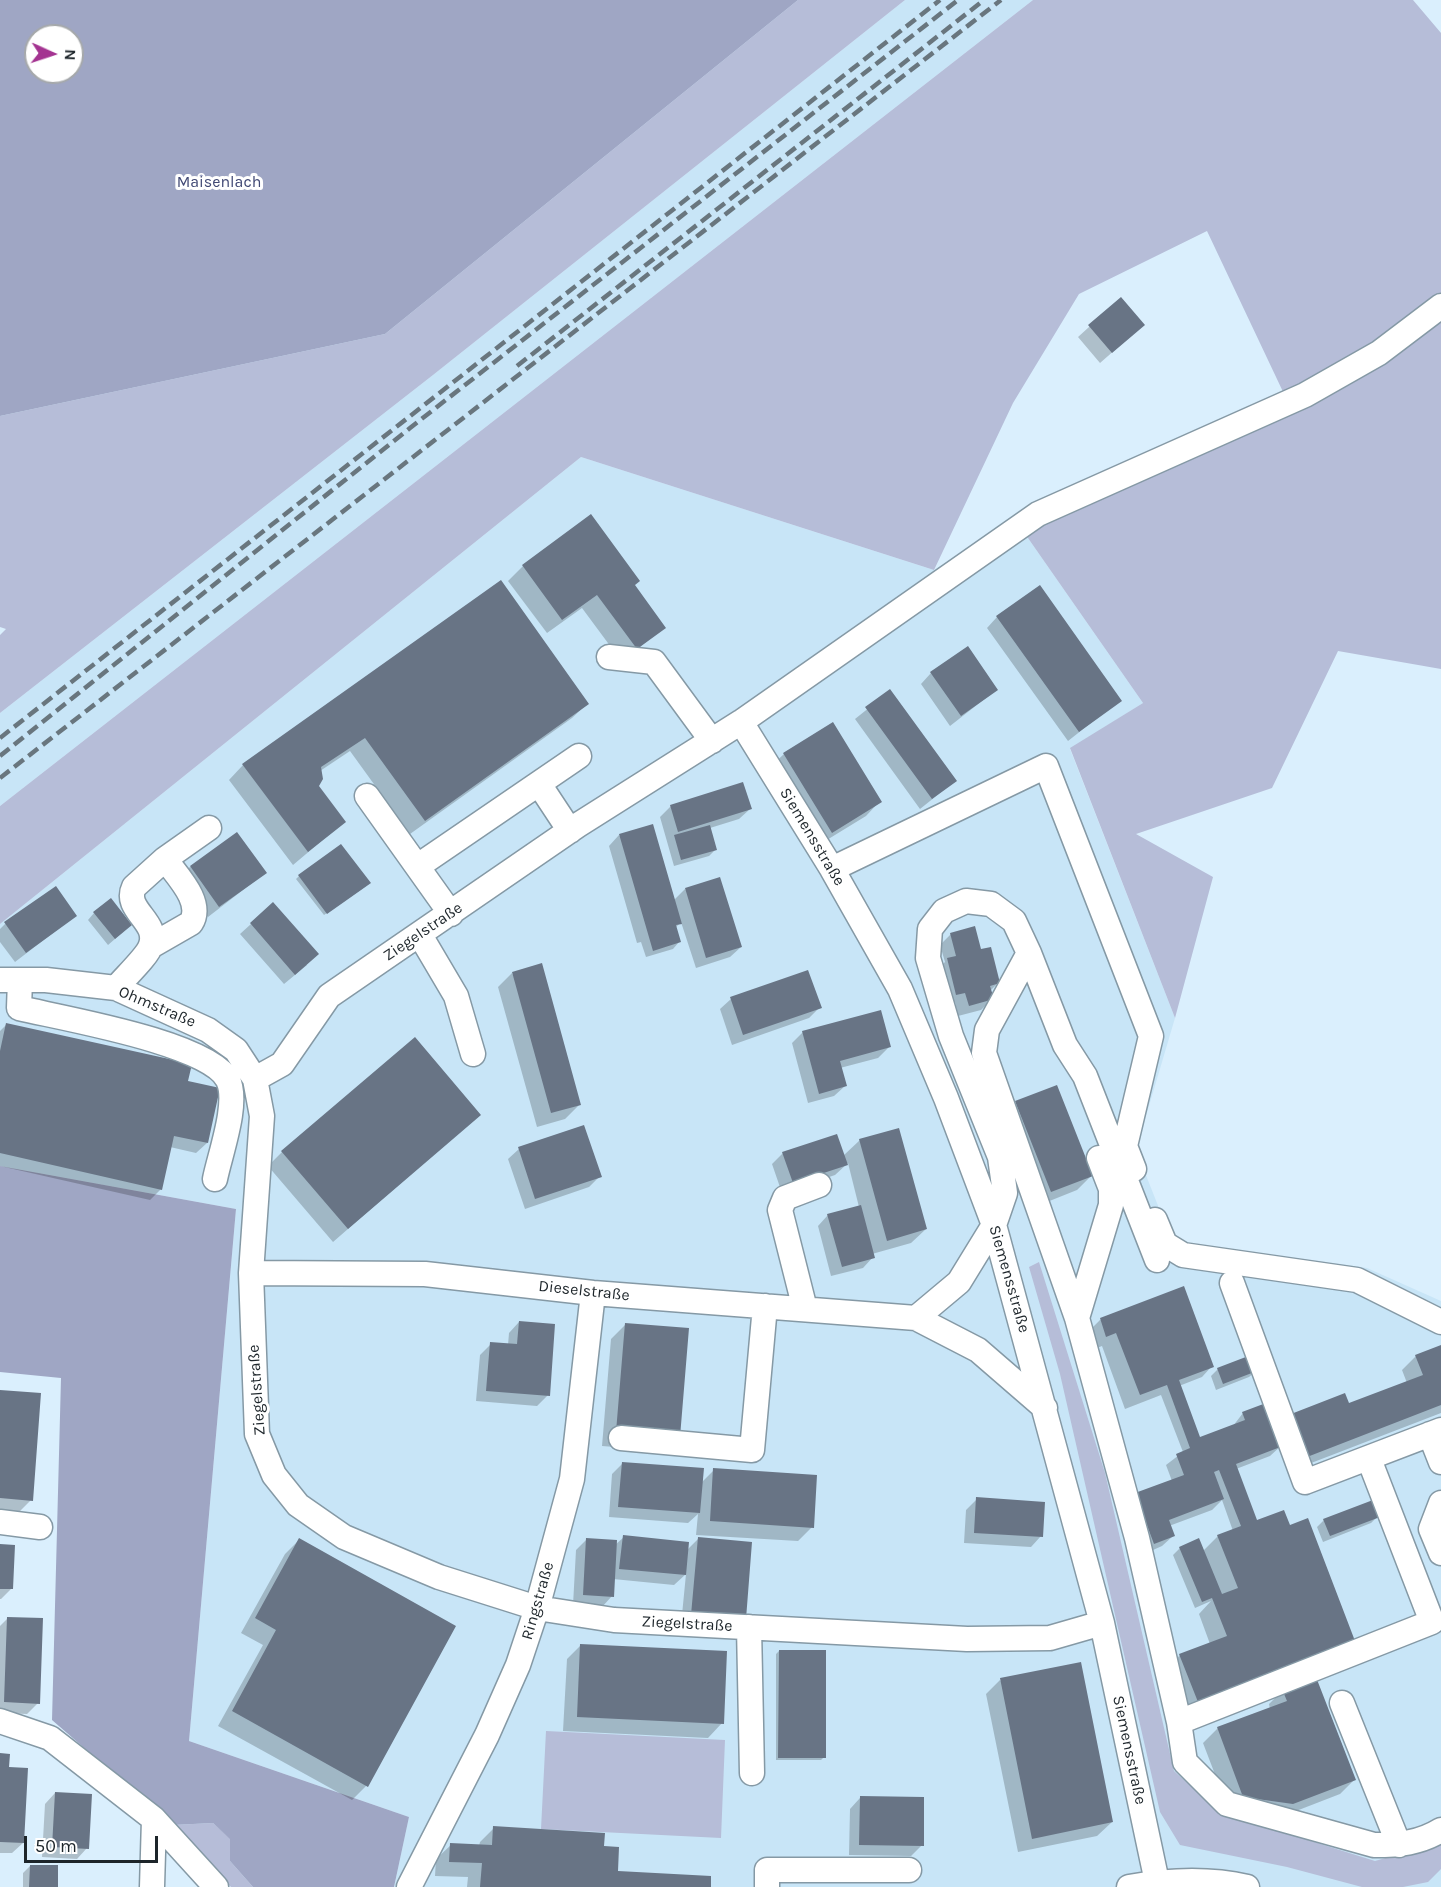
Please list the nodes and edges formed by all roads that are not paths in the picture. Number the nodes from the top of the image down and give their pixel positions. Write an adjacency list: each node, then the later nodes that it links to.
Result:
1 (1441, 306): 3 (street, Ziegelstraße)
2 (609, 657): 4 (street)
3 (741, 722): 4 (street, Ziegelstraße); 12 (street, Siemensstraße)
4 (712, 741): 9 (street, Ziegelstraße)
5 (579, 756): 6 (street)
6 (539, 784): 9 (street); 11 (street)
7 (367, 796): 11 (street)
8 (209, 828): 10 (street)
9 (570, 831): 13 (street, Ziegelstraße)
10 (165, 859): 15 (street); 15 (street)
11 (418, 866): 13 (street)
12 (832, 869): 25 (street, Siemensstraße); 34 (street)
13 (452, 914): 14 (street, Ziegelstraße)
14 (420, 935): 21 (street); 22 (street, Ziegelstraße)
15 (151, 946): 18 (street)
16 (1029, 953): 20 (street); 25 (street); 33 (street)
17 (10, 980): 18 (street, Ohmstraße); 19 (street)
18 (116, 988): 22 (street, Ohmstraße)
19 (9, 1009): 23 (street)
20 (1065, 1045): 26 (street); 33 (street)
21 (473, 1054)
22 (255, 1079): 27 (street, Ziegelstraße)
23 (215, 1179)
24 (819, 1185): 31 (street)
25 (994, 1225): 32 (street); 35 (street, Siemensstraße)
26 (1157, 1260)
27 (251, 1273): 29 (street, Dieselstraße); 44 (street, Ziegelstraße)
28 (1232, 1283): 38 (street)
29 (593, 1293): 30 (street, Dieselstraße); 44 (street, Ringstraße)
30 (765, 1306): 31 (street, Dieselstraße); 37 (street)
31 (805, 1310): 32 (street, Dieselstraße)
32 (916, 1318): 35 (street, Dieselstraße)
33 (1077, 1318): 49 (street)
34 (1441, 1322)
35 (1045, 1408): 45 (street, Siemensstraße)
36 (1436, 1432): 38 (street); 39 (street)
37 (621, 1438)
38 (1369, 1459): 49 (street)
39 (1441, 1462)
40 (1441, 1503): 43 (street)
41 (0, 1522): 42 (street)
42 (40, 1527)
43 (1441, 1553)
44 (537, 1608): 46 (street, Ziegelstraße); 58 (street, Ringstraße)
45 (1102, 1623): 46 (street, Ziegelstraße); 55 (street, Siemensstraße)
46 (749, 1628): 50 (street)
47 (1342, 1703): 53 (street)
48 (0, 1721): 51 (street)
49 (1179, 1722): 53 (street)
50 (752, 1773)
51 (154, 1820): 56 (street); 57 (street)
52 (1441, 1830): 53 (street)
53 (1399, 1845)
54 (909, 1870): 59 (street)
55 (1157, 1882): 60 (street); 61 (street)
56 (152, 1887)
57 (216, 1887)
58 (409, 1887)
59 (767, 1887)
60 (1129, 1887)
61 (1247, 1887)

